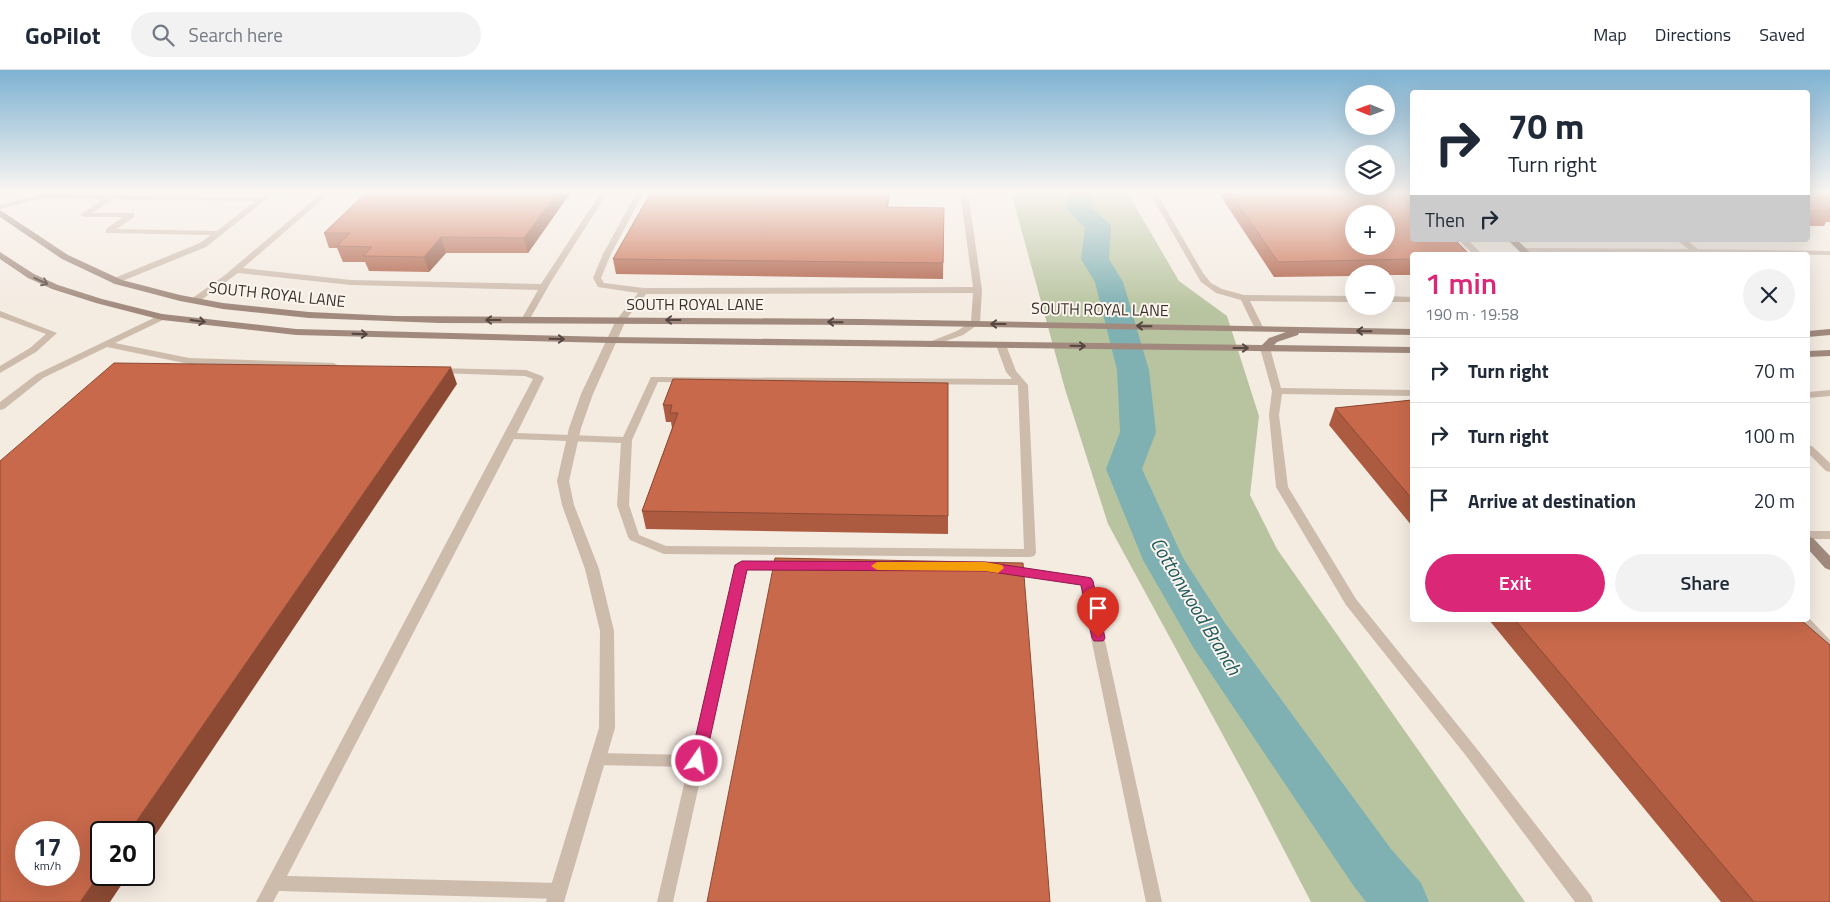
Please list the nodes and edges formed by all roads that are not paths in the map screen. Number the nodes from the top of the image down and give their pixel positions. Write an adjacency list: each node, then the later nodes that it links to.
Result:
1 (25, 231): 22 (main road, SOUTH ROYAL LANE)
2 (109, 231): 9 (lane)
3 (222, 231): 9 (lane)
4 (283, 231): 21 (lane)
5 (580, 231): 23 (lane)
6 (620, 231): 25 (lane)
7 (970, 231): 24 (lane)
8 (1174, 231): 26 (lane)
9 (219, 233): 22 (lane)
10 (1465, 242): 15 (lane)
11 (1514, 242): 16 (main road)
12 (1565, 242): 14 (lane)
13 (1684, 242): 17 (lane)
14 (1573, 250): 16 (lane); 17 (lane)
15 (1476, 252)
16 (1525, 252)
17 (1696, 252)
18 (1810, 253): 19 (lane)
19 (1830, 253)
20 (0, 255): 32 (main road, SOUTH ROYAL LANE, one-way to 32)
21 (237, 270): 23 (lane); 30 (lane)
22 (114, 281): 30 (main road, SOUTH ROYAL LANE)
23 (543, 288): 33 (lane)
24 (978, 290): 25 (lane); 35 (lane)
25 (644, 291): 34 (lane)
26 (1244, 298): 27 (lane); 36 (lane)
27 (1345, 299)
28 (1395, 299): 29 (lane)
29 (1410, 300)
30 (194, 301): 32 (main road); 33 (main road, SOUTH ROYAL LANE, one-way to 30)
31 (0, 314): 50 (lane)
32 (162, 316): 41 (main road, SOUTH ROYAL LANE, one-way to 41); 42 (lane)
33 (525, 320): 34 (main road, SOUTH ROYAL LANE)
34 (621, 320): 35 (main road, SOUTH ROYAL LANE, one-way to 34); 41 (street)
35 (975, 323): 36 (main road, SOUTH ROYAL LANE, one-way to 35); 43 (lane)
36 (1259, 329): 37 (main road, SOUTH ROYAL LANE)
37 (1329, 330): 38 (main road, SOUTH ROYAL LANE, one-way to 37); 45 (main road)
38 (1410, 332)
39 (1830, 332): 40 (main road)
40 (1810, 334)
41 (612, 340): 43 (main road, SOUTH ROYAL LANE); 59 (street)
42 (105, 344): 49 (lane); 57 (lane)
43 (929, 344): 44 (main road, SOUTH ROYAL LANE)
44 (1001, 345): 45 (main road, SOUTH ROYAL LANE, one-way to 45); 52 (lane)
45 (1265, 348): 46 (main road, SOUTH ROYAL LANE); 53 (lane)
46 (1410, 350)
47 (1830, 353): 48 (main road)
48 (1810, 354)
49 (348, 367)
50 (0, 370)
51 (427, 370): 58 (lane)
52 (1019, 382): 60 (lane); 60 (lane)
53 (1277, 391): 54 (lane); 78 (lane)
54 (1410, 393)
55 (1830, 394): 56 (lane)
56 (1810, 395)
57 (3, 403)
58 (510, 436): 59 (lane); 73 (lane)
59 (573, 436): 60 (lane); 71 (street)
60 (627, 440)
61 (1810, 450): 62 (lane)
62 (1830, 469)
63 (1810, 535): 64 (lane)
64 (1830, 535)
65 (1810, 544): 68 (main road)
66 (800, 566): 72 (lane)
67 (956, 566): 77 (lane)
68 (1830, 566)
69 (1805, 622): 70 (lane)
70 (1830, 649)
71 (598, 759): 72 (lane); 74 (street)
72 (697, 761): 76 (lane)
73 (274, 884): 74 (lane); 75 (lane)
74 (557, 896)
75 (264, 902)
76 (665, 902)
77 (1154, 902)
78 (1585, 902)

